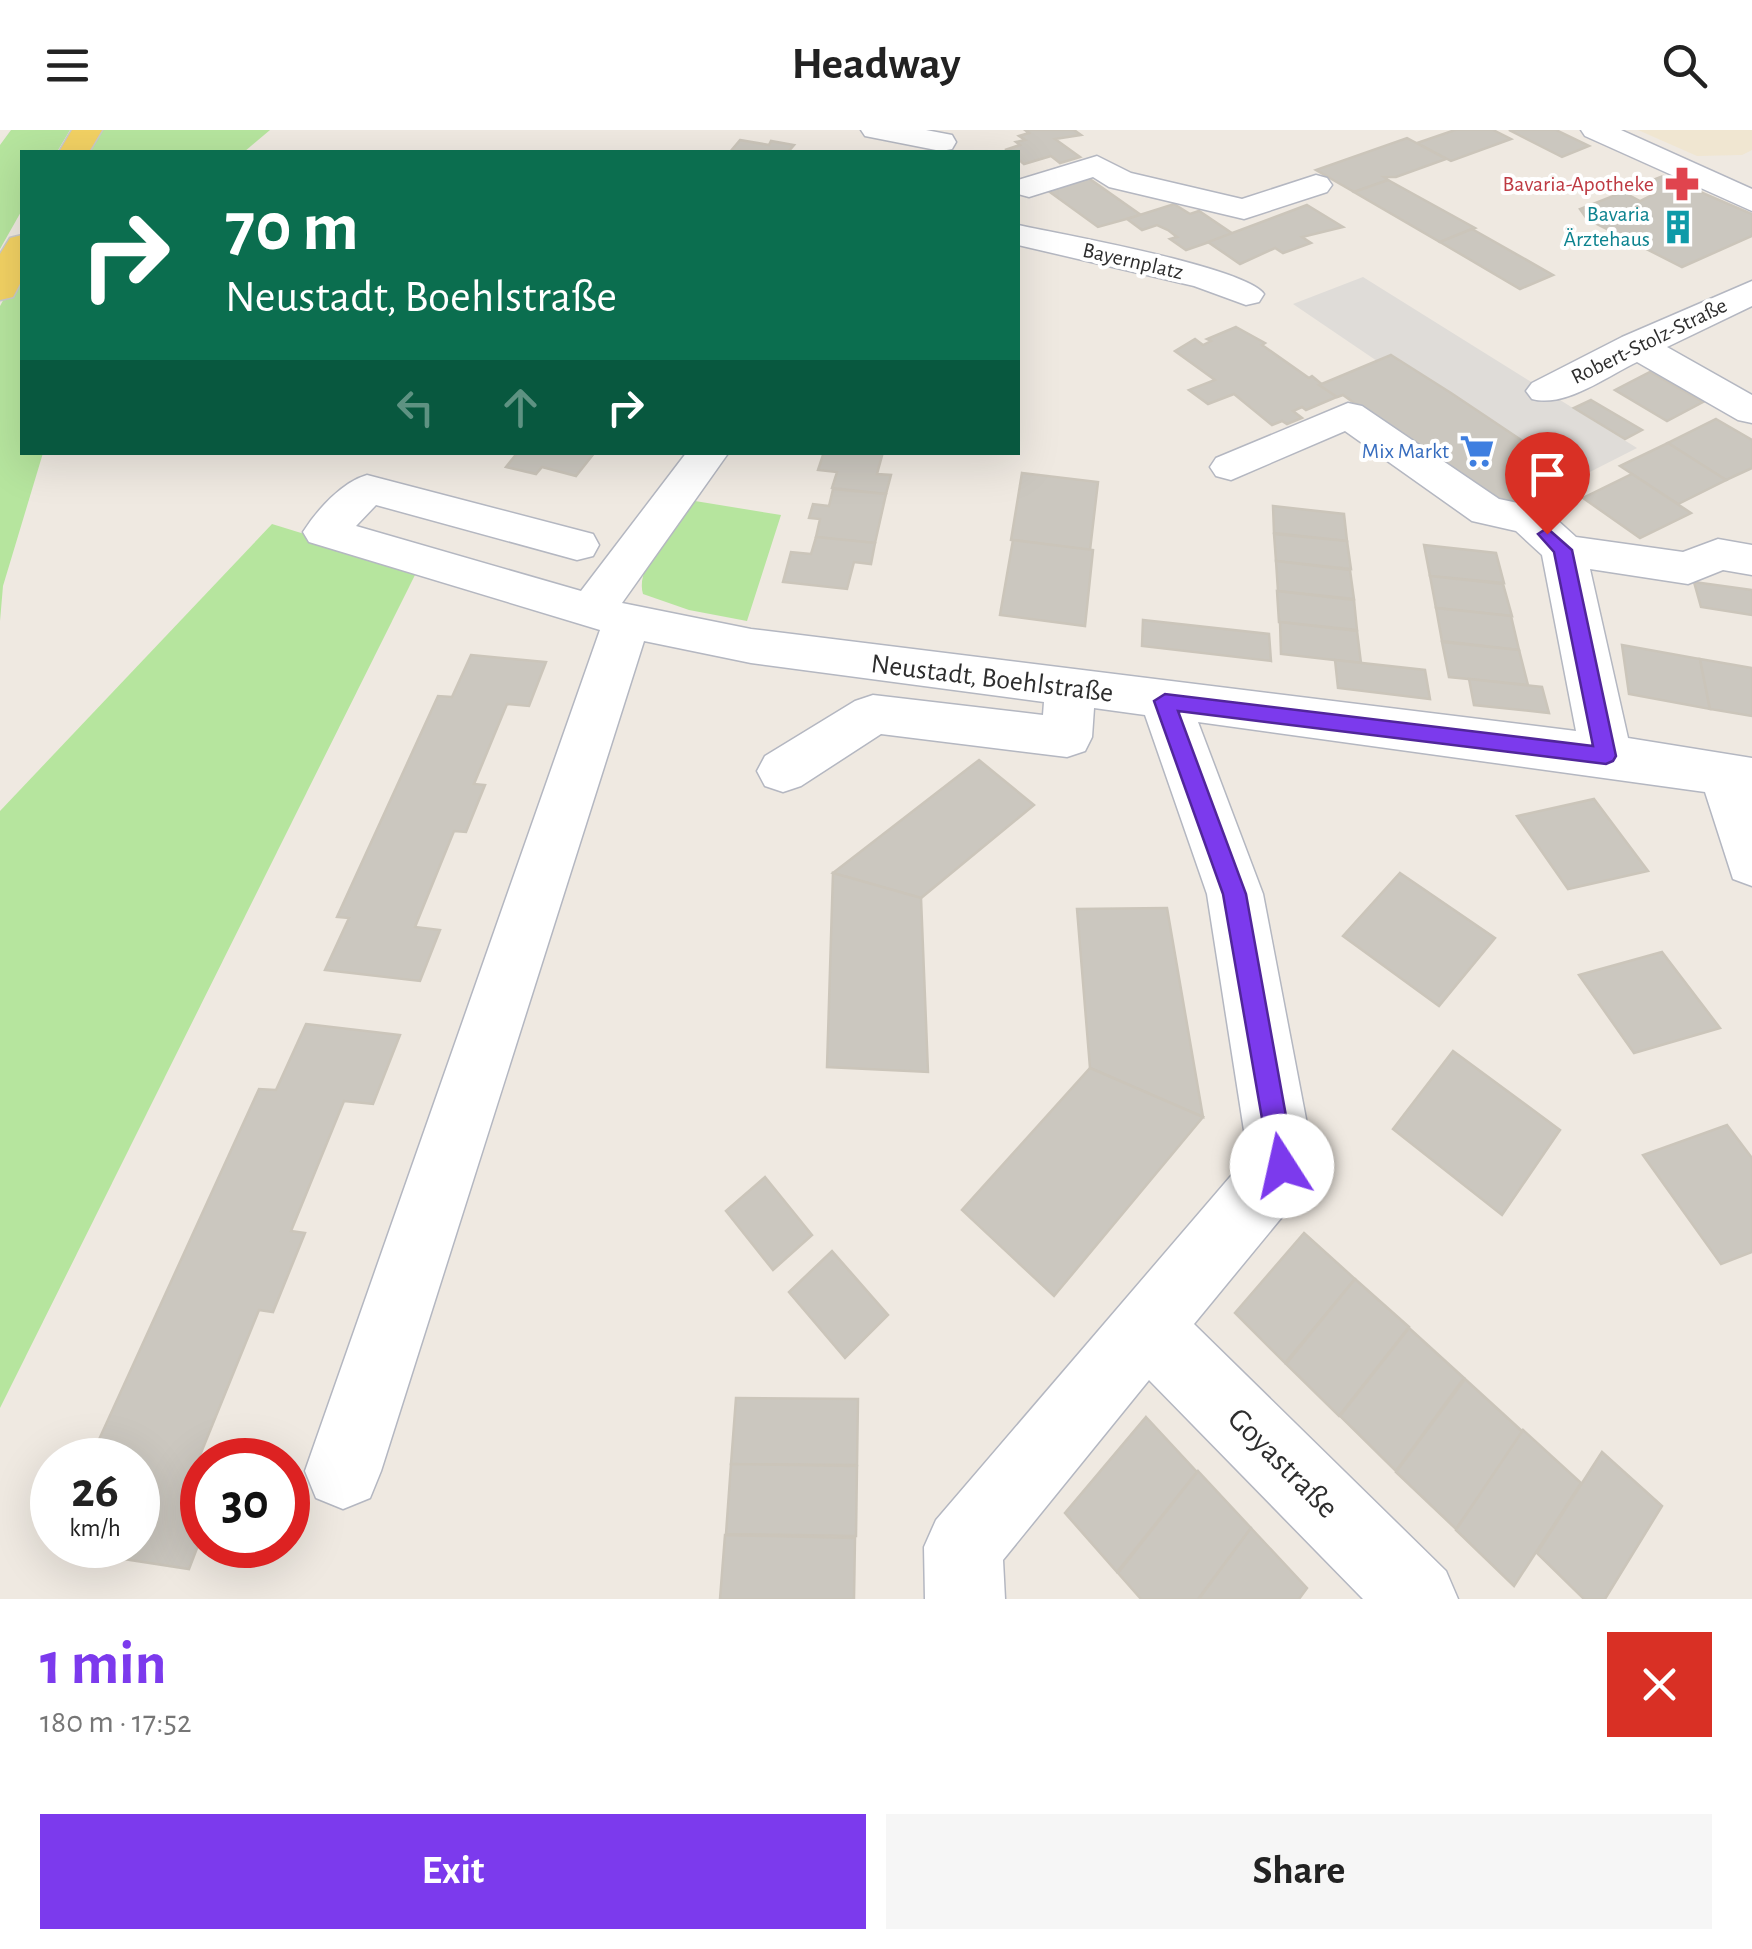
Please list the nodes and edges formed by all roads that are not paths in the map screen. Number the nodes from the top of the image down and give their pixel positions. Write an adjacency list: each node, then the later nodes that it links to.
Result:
1 (876, 130): 3 (street)
2 (1596, 130): 6 (street)
3 (942, 142)
4 (1316, 184): 5 (street)
5 (1029, 187)
6 (1752, 200)
7 (1020, 235): 11 (street, Bayernplatz)
8 (20, 249): 9 (main road)
9 (0, 290)
10 (1752, 292): 12 (street, Robert-Stolz-Straße)
11 (1246, 294)
12 (1636, 346): 13 (street, Robert-Stolz-Straße); 14 (street)
13 (1546, 391)
14 (1752, 411)
15 (708, 455): 20 (street)
16 (1231, 468): 17 (street)
17 (1547, 534): 19 (street); 25 (street)
18 (577, 545): 20 (street, Neustadt, Boehlstraße)
19 (1752, 560)
20 (609, 616): 21 (street, Neustadt, Boehlstraße); 30 (street)
21 (886, 665): 22 (street, Neustadt, Boehlstraße); 24 (street)
22 (1070, 689): 23 (street, Neustadt, Boehlstraße); 24 (street)
23 (1165, 701): 25 (street, Neustadt, Boehlstraße); 29 (street)
24 (873, 714): 26 (street)
25 (1606, 756): 27 (street, Neustadt, Boehlstraße)
26 (783, 771)
27 (1739, 776): 28 (street)
28 (1752, 864)
29 (1147, 1327): 31 (street); 32 (street, Goyastraße)
30 (342, 1471)
31 (965, 1599)
32 (1418, 1599)

